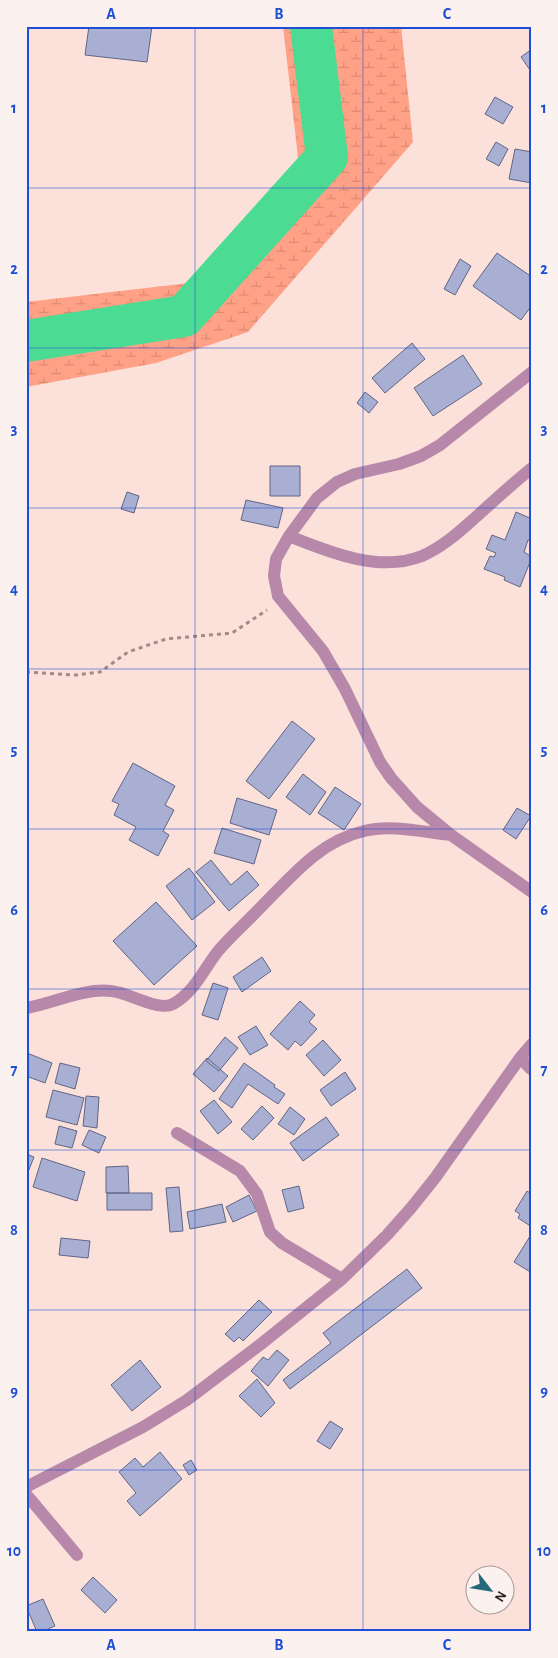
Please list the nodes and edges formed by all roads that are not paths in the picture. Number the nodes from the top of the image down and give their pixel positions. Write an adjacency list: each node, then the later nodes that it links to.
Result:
1 (532, 372): 3 (street)
2 (532, 468): 3 (street)
3 (289, 536): 4 (street)
4 (450, 835): 5 (street); 6 (street)
5 (532, 892)
6 (26, 1008)
7 (532, 1044): 8 (street)
8 (520, 1058): 9 (street); 11 (street)
9 (532, 1070)
10 (177, 1133): 11 (street)
11 (342, 1279): 12 (street)
12 (26, 1487)
13 (26, 1494): 14 (street)
14 (77, 1556)

